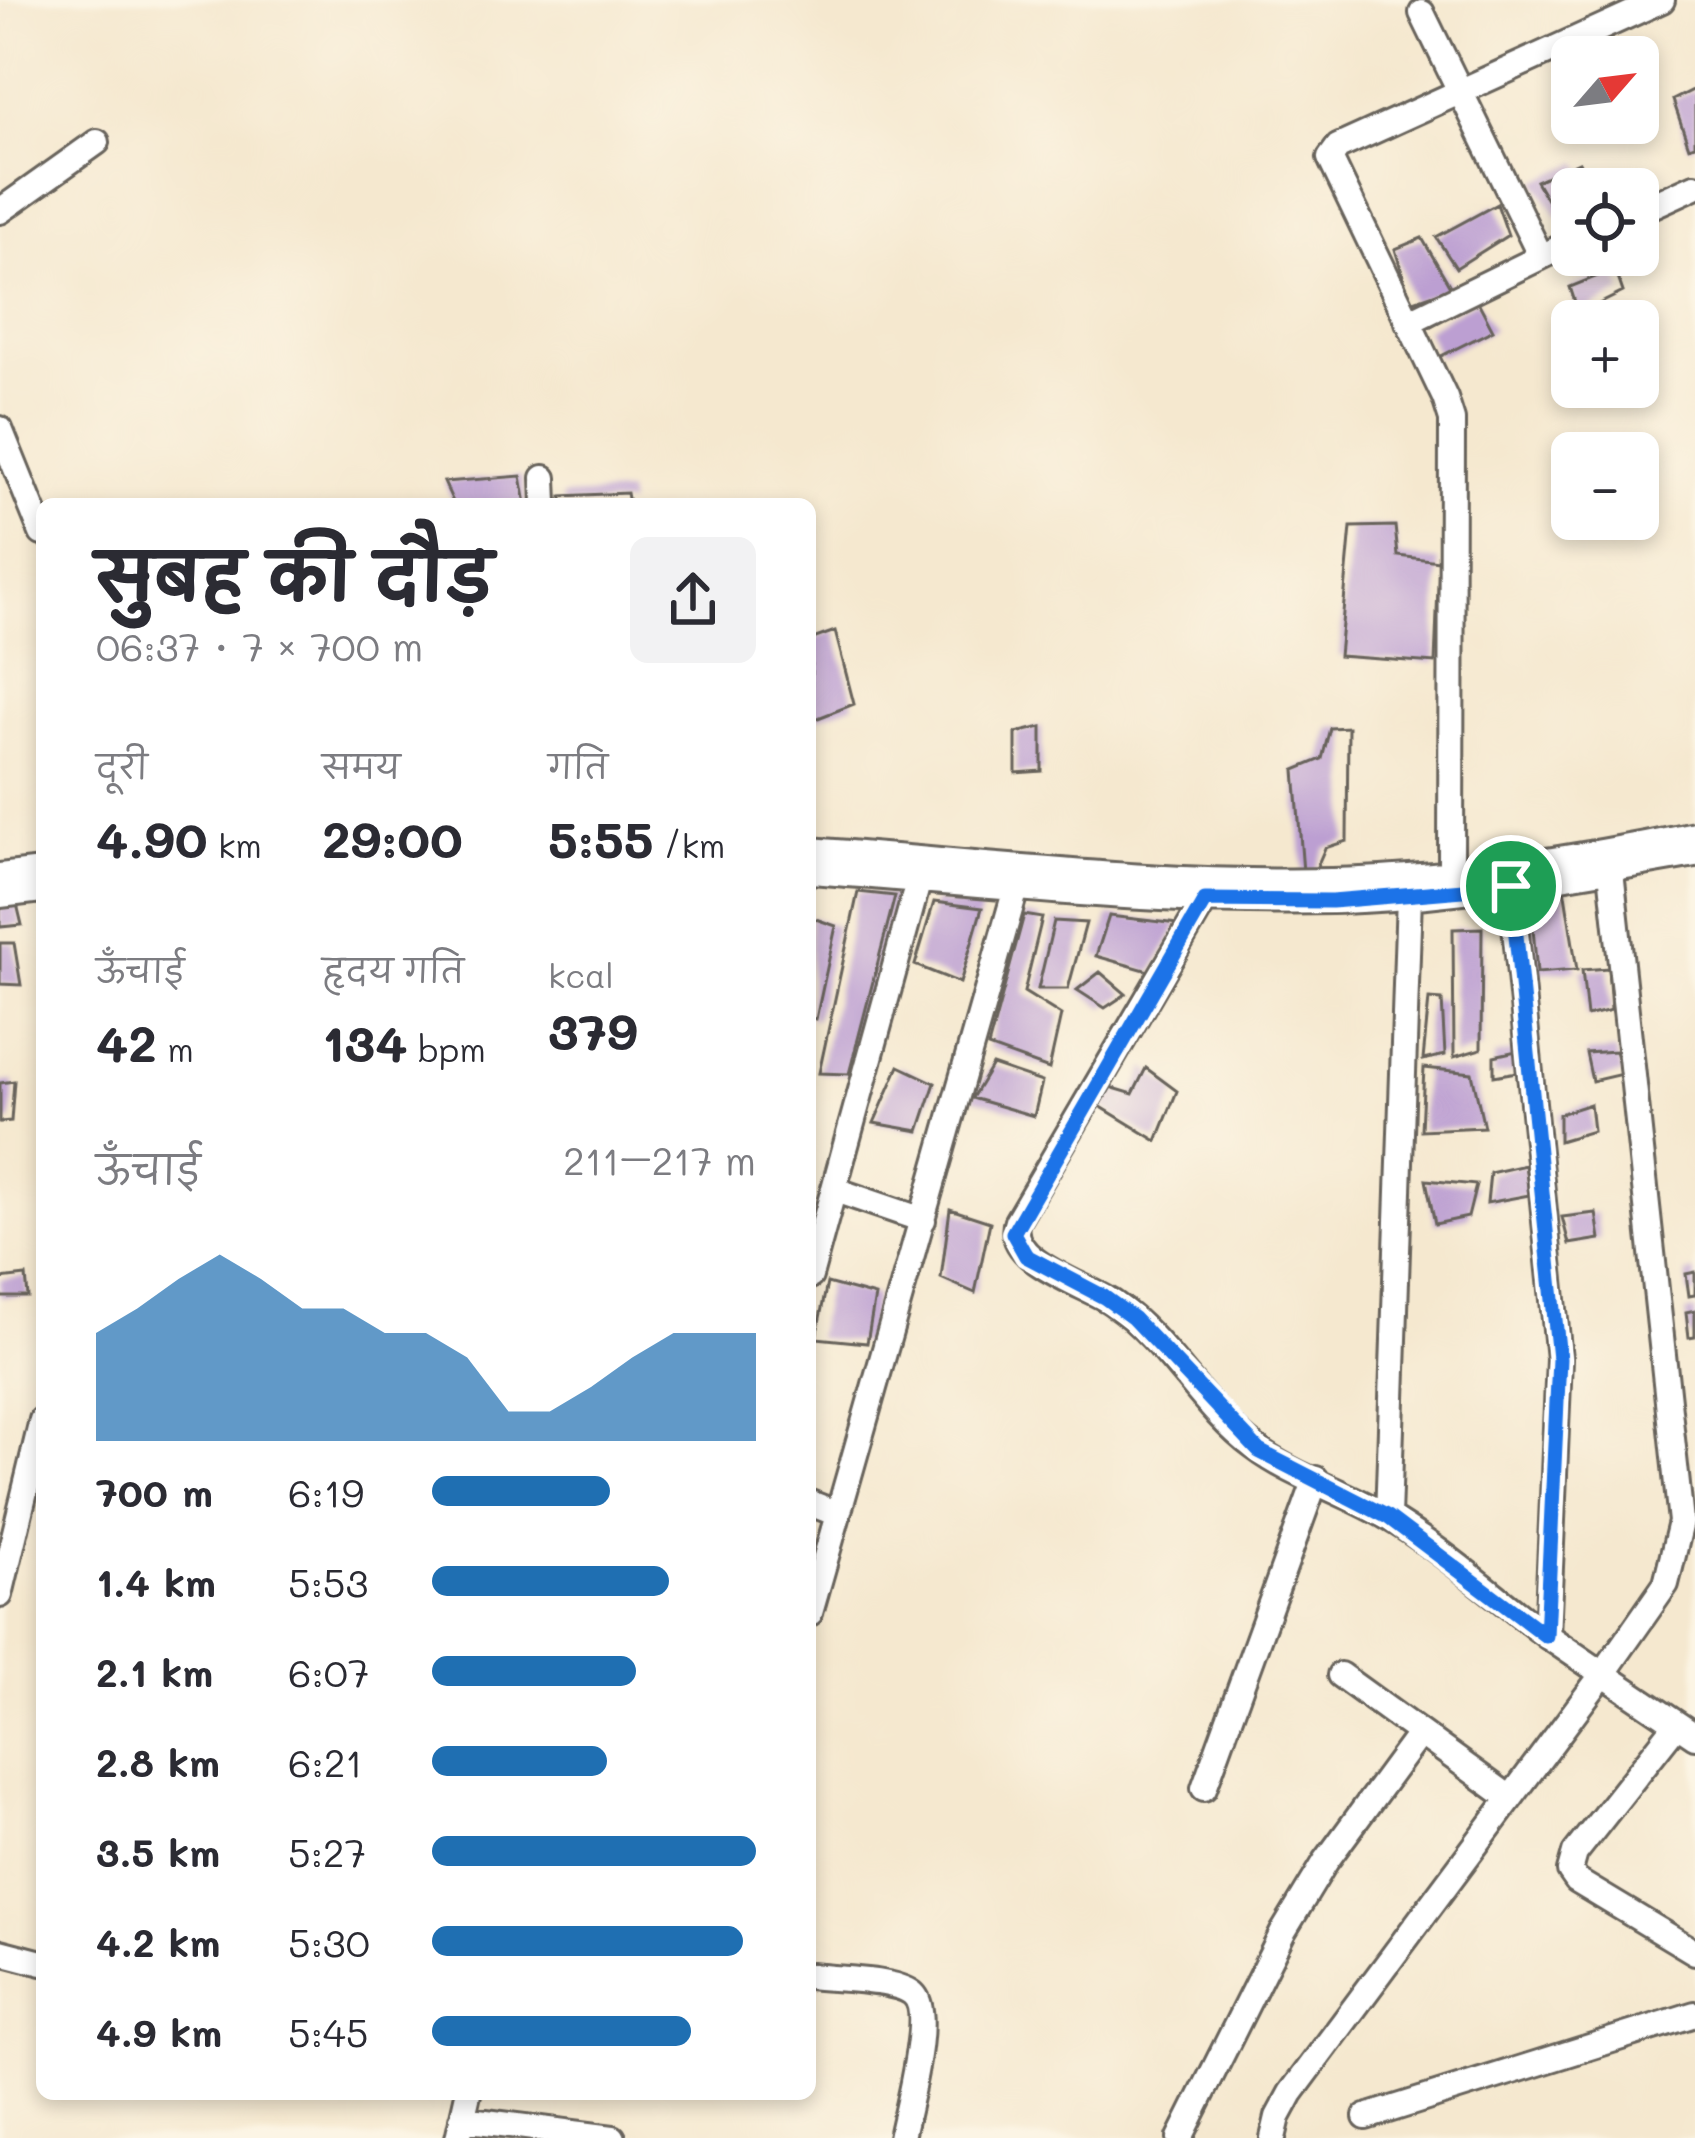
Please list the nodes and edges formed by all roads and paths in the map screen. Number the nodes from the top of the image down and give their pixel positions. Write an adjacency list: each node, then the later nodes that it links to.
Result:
1 (1661, 0): 3 (street)
2 (1422, 14): 3 (street)
3 (1460, 89): 9 (street); 10 (street)
4 (97, 142): 7 (street)
5 (1695, 186): 6 (street)
6 (1659, 202)
7 (0, 211)
8 (1551, 251): 9 (street)
9 (1541, 256): 10 (street)
10 (1408, 322): 20 (street)
11 (0, 429): 12 (street)
12 (36, 516)
13 (1695, 834): 20 (street)
14 (816, 850): 20 (street)
15 (1694, 854): 16 (street); 18 (street)
16 (1695, 867)
17 (816, 871): 22 (street)
18 (1611, 871): 24 (street); 37 (street)
19 (36, 872): 21 (street)
20 (1451, 873)
21 (0, 876)
22 (919, 879): 23 (street); 29 (street)
23 (1017, 885): 28 (street); 30 (street)
24 (1511, 886): 27 (street); 40 (street)
25 (36, 891): 26 (street)
26 (0, 896)
27 (1409, 896): 28 (street); 36 (street)
28 (1205, 900): 33 (street)
29 (835, 1190): 30 (street); 31 (street)
30 (922, 1220): 35 (street)
31 (816, 1255)
32 (36, 1445): 39 (street)
33 (1316, 1479): 36 (street); 45 (street)
34 (816, 1505): 35 (street)
35 (838, 1514): 38 (street)
36 (1388, 1517): 40 (street)
37 (1688, 1521): 41 (street)
38 (816, 1592)
39 (0, 1595)
40 (1546, 1636): 41 (street)
41 (1603, 1674): 43 (street); 46 (street)
42 (1340, 1675): 44 (street)
43 (1685, 1731): 48 (street)
44 (1420, 1733): 46 (street); 56 (street)
45 (1204, 1789)
46 (1510, 1798): 57 (street)
47 (0, 1952): 49 (street)
48 (1695, 1952)
49 (36, 1961)
50 (816, 1977): 55 (street)
51 (1695, 2014): 53 (street)
52 (462, 2117): 54 (street)
53 (1366, 2117)
54 (613, 2138)
55 (901, 2138)
56 (1180, 2138)
57 (1273, 2138)

